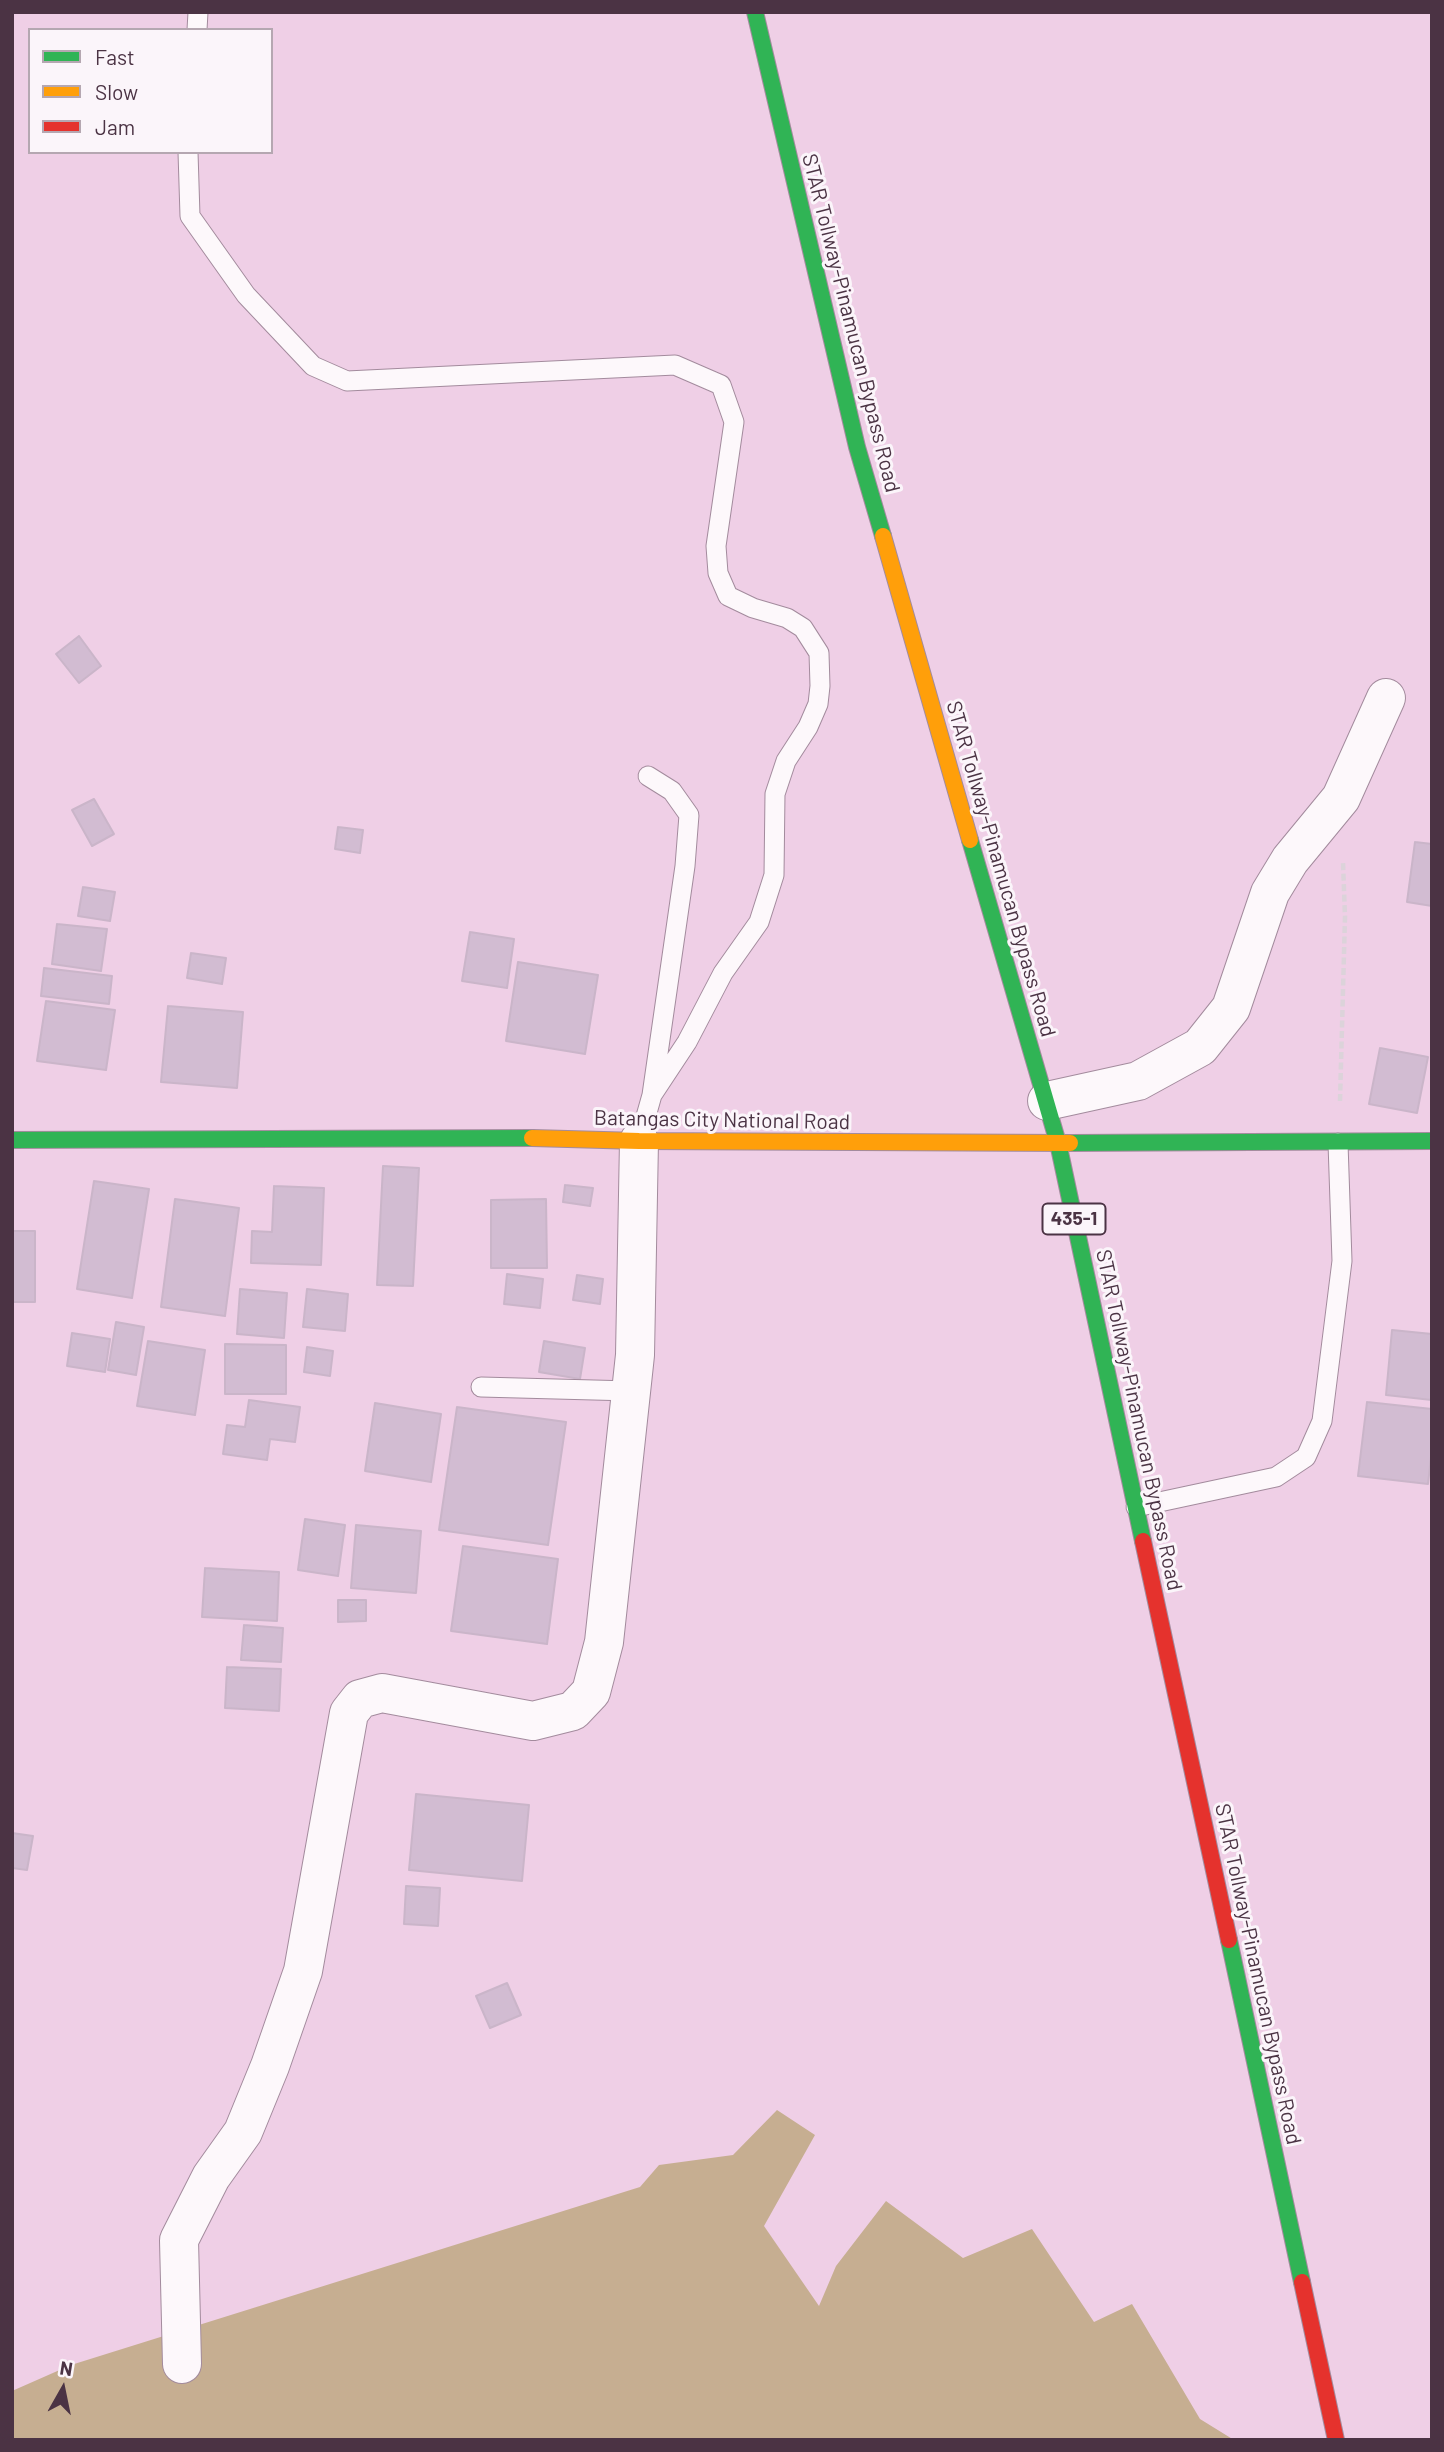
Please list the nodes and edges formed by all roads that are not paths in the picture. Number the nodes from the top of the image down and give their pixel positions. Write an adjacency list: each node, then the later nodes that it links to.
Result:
1 (755, 12): 6 (main road, STAR Tollway-Pinamucan Bypass Road / 435-1)
2 (188, 154): 5 (lane)
3 (1386, 698): 6 (street)
4 (648, 776): 5 (lane)
5 (652, 1095): 8 (lane)
6 (1047, 1101): 10 (main road, STAR Tollway-Pinamucan Bypass Road / 435-1)
7 (12, 1140): 8 (main road, Batangas City National Road)
8 (639, 1141): 10 (main road, Batangas City National Road); 13 (street)
9 (1432, 1141): 11 (main road, Batangas City National Road)
10 (1058, 1143): 11 (main road, Batangas City National Road); 14 (main road, STAR Tollway-Pinamucan Bypass Road / 435-1)
11 (1338, 1143): 14 (lane)
12 (481, 1387): 13 (lane)
13 (631, 1391): 15 (street)
14 (1136, 1507): 16 (main road, STAR Tollway-Pinamucan Bypass Road / 435-1)
15 (182, 2364)
16 (1336, 2440)

